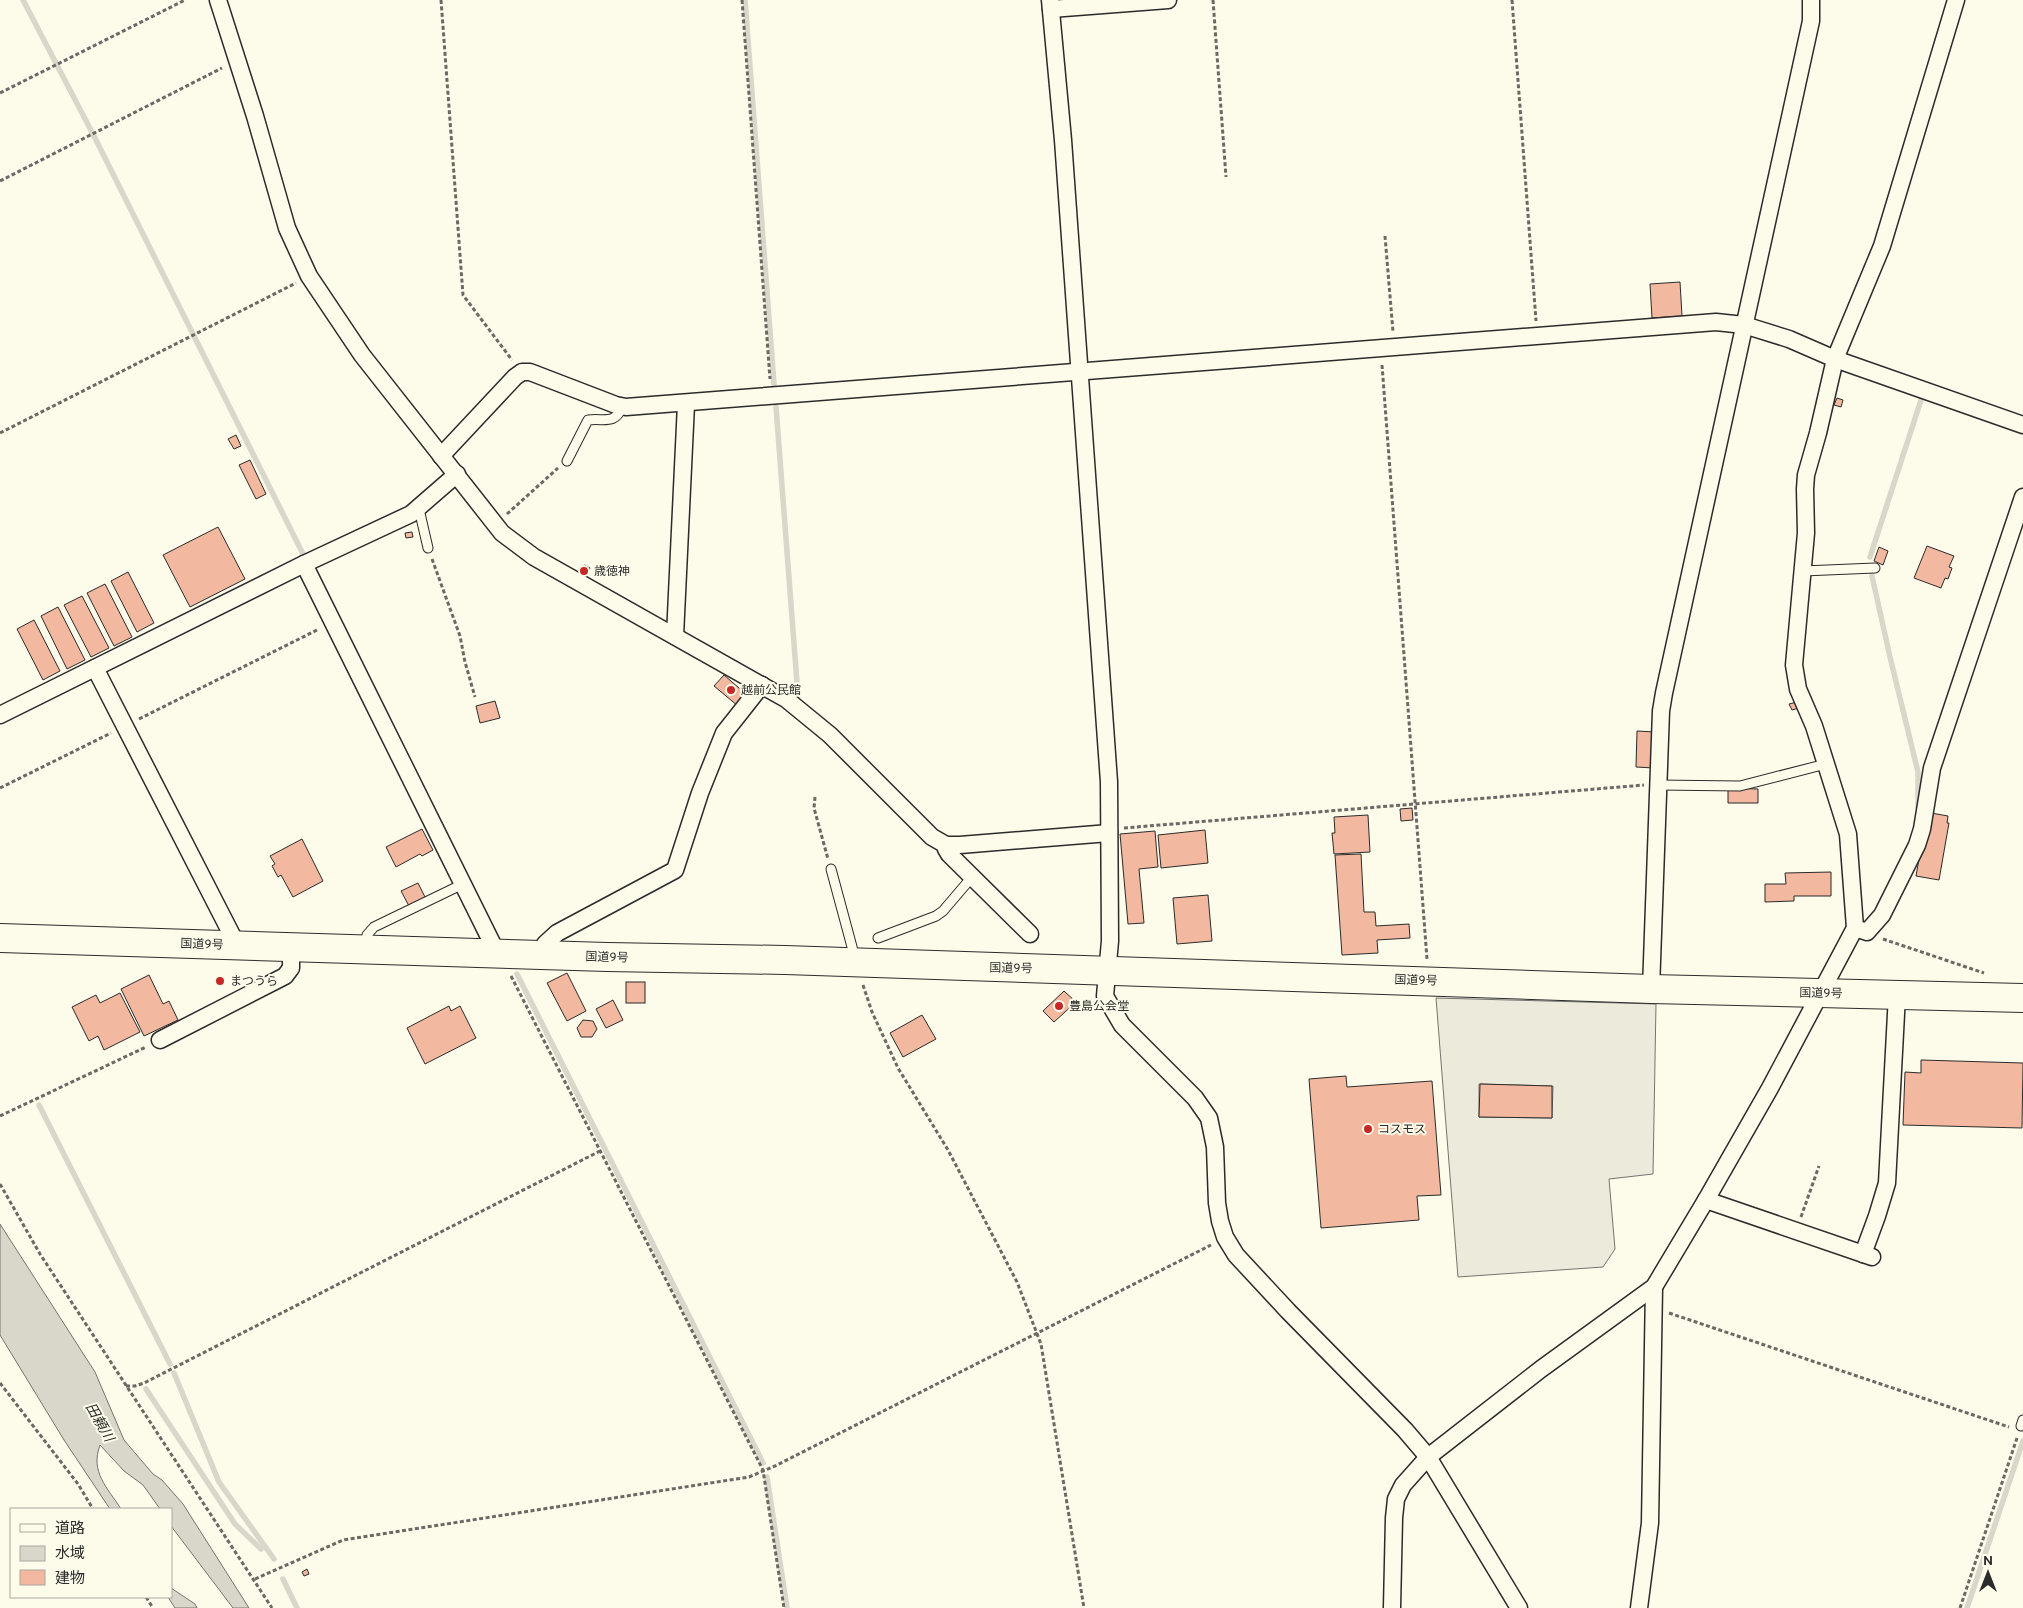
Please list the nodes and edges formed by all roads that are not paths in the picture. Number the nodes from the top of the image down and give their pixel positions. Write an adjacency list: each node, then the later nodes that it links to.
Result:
1 (218, 0): 12 (street)
2 (1168, 0): 5 (street)
3 (1811, 0): 6 (street)
4 (1956, 0): 7 (street)
5 (1050, 4): 8 (street)
6 (1744, 325): 7 (street); 8 (street); 26 (street)
7 (1835, 359): 11 (street); 20 (street)
8 (1079, 373): 9 (street); 27 (street)
9 (686, 404): 10 (street); 21 (street)
10 (622, 406): 12 (street); 13 (lane)
11 (2023, 425)
12 (441, 456): 14 (street)
13 (566, 461)
14 (456, 474): 16 (street); 21 (street)
15 (2023, 497): 32 (street)
16 (419, 509): 17 (lane); 18 (street)
17 (428, 548)
18 (304, 564): 22 (street); 31 (street)
19 (1875, 568): 20 (lane)
20 (1803, 572): 25 (street)
21 (675, 636): 23 (street)
22 (95, 668): 24 (street); 36 (street)
23 (762, 685): 28 (street); 40 (street)
24 (0, 715)
25 (1826, 764): 26 (lane); 32 (street)
26 (1658, 785): 43 (street)
27 (1109, 831): 28 (street); 42 (street)
28 (946, 845): 30 (street)
29 (830, 869): 41 (lane)
30 (972, 876): 33 (street); 35 (lane)
31 (463, 884): 38 (lane); 39 (street)
32 (1861, 930): 44 (street)
33 (1030, 934)
34 (0, 938): 36 (highway, 国道9号)
35 (878, 938)
36 (238, 945): 37 (highway, 国道9号)
37 (291, 946): 38 (highway, 国道9号); 47 (street)
38 (365, 949): 39 (highway, 国道9号)
39 (497, 953): 40 (highway, 国道9号)
40 (544, 955): 41 (highway, 国道9号)
41 (856, 963): 42 (highway, 国道9号)
42 (1106, 970): 43 (highway, 国道9号); 50 (street)
43 (1652, 989): 44 (highway, 国道9号)
44 (1820, 992): 45 (highway, 国道9号); 48 (street)
45 (1897, 995): 46 (highway, 国道9号); 48 (street)
46 (2023, 998)
47 (160, 1040)
48 (1706, 1200): 49 (street)
49 (1654, 1287): 50 (street); 53 (street)
50 (1428, 1457): 51 (street); 52 (street)
51 (1392, 1608)
52 (1519, 1608)
53 (1639, 1608)

